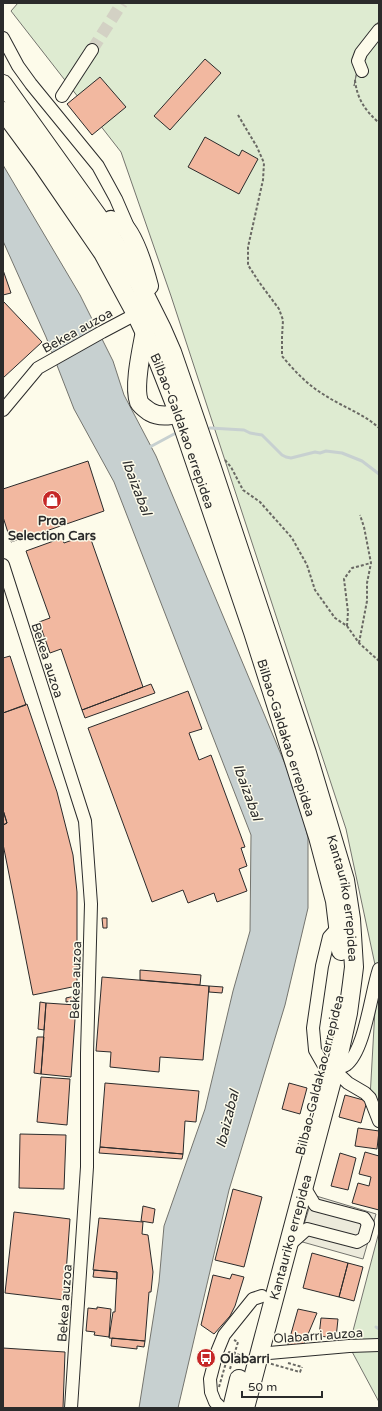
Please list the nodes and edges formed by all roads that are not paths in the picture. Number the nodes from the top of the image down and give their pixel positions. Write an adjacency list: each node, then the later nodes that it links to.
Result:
1 (379, 30): 4 (street)
2 (3, 38): 8 (street)
3 (92, 50): 6 (street)
4 (360, 66)
5 (3, 84): 9 (highway, Bilbao-Galdakao errepidea)
6 (62, 96)
7 (3, 111): 9 (highway, Bilbao-Galdakao errepidea)
8 (116, 198): 9 (street); 10 (street)
9 (102, 227): 10 (highway); 11 (highway, Bilbao-Galdakao errepidea); 12 (highway, Kantauriko errepidea)
10 (134, 241): 12 (highway)
11 (136, 314): 13 (highway, Bilbao-Galdakao errepidea); 15 (street, Bekea auzoa)
12 (157, 318): 14 (highway, Kantauriko errepidea)
13 (144, 331): 14 (highway, Bilbao-Galdakao errepidea); 14 (highway)
14 (184, 409): 18 (highway, Bilbao-Galdakao errepidea); 18 (highway, Kantauriko errepidea)
15 (3, 410)
16 (3, 565): 25 (street, Bekea auzoa)
17 (379, 969): 18 (street)
18 (329, 1067): 19 (street); 20 (highway, Kantauriko errepidea); 22 (highway, Bilbao-Galdakao errepidea)
19 (379, 1121)
20 (303, 1185): 21 (highway, Kantauriko errepidea); 21 (street)
21 (287, 1247): 24 (highway, Kantauriko errepidea)
22 (262, 1296): 26 (street); 27 (highway, Bilbao-Galdakao errepidea)
23 (379, 1345): 24 (street, Olabarri auzoa)
24 (260, 1350): 28 (highway, Kantauriko errepidea)
25 (71, 1408)
26 (221, 1408)
27 (232, 1408)
28 (245, 1408)

